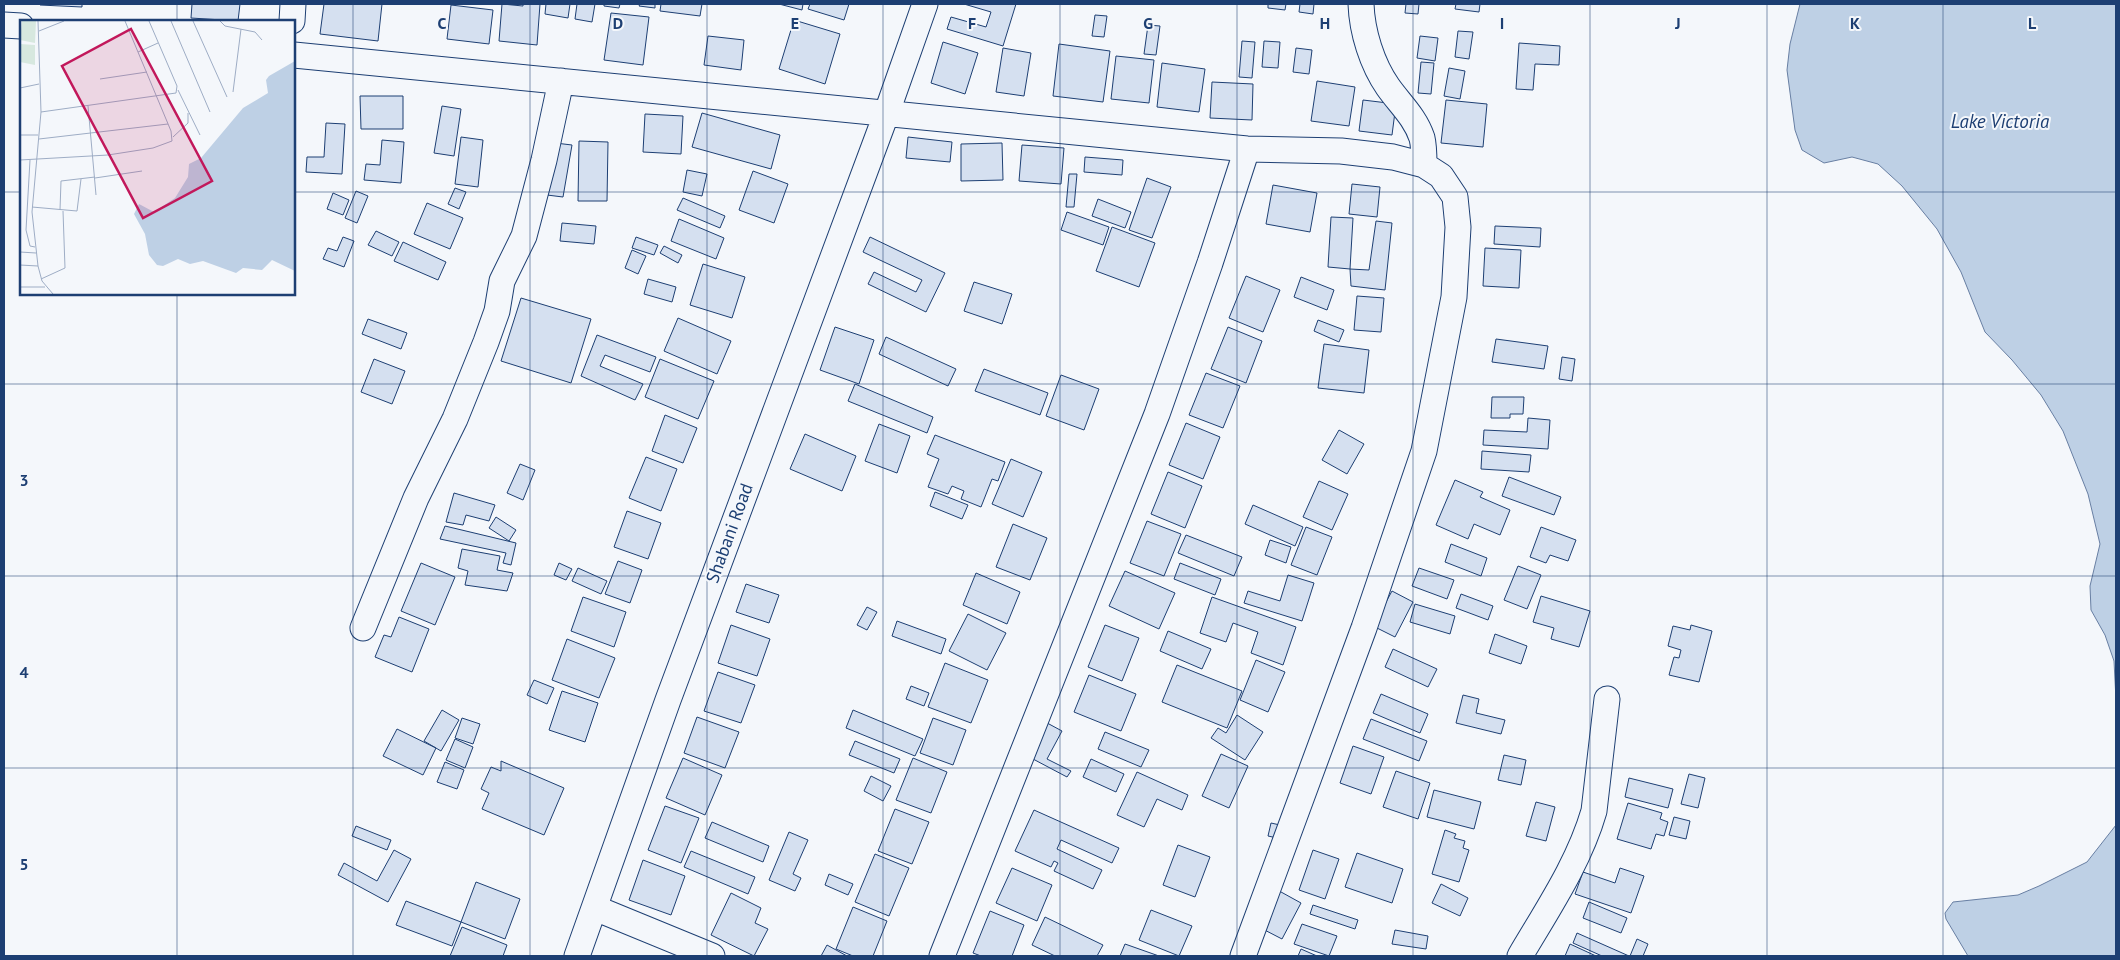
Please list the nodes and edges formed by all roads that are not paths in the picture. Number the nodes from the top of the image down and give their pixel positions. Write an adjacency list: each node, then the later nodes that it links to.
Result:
1 (293, 4): 4 (street)
2 (925, 4): 9 (street, Shabani Road)
3 (1361, 4): 11 (street)
4 (292, 20)
5 (4, 25): 6 (street)
6 (20, 26)
7 (295, 55): 8 (street)
8 (561, 81): 9 (street); 12 (street)
9 (887, 112): 10 (street); 14 (street, Shabani Road)
10 (1247, 149): 11 (street); 17 (street)
11 (1424, 165): 18 (street)
12 (363, 628)
13 (1607, 699): 19 (street)
14 (595, 908): 15 (street, Shabani Road); 16 (street)
15 (577, 956)
16 (712, 956)
17 (942, 956)
18 (1243, 956)
19 (1520, 956)

